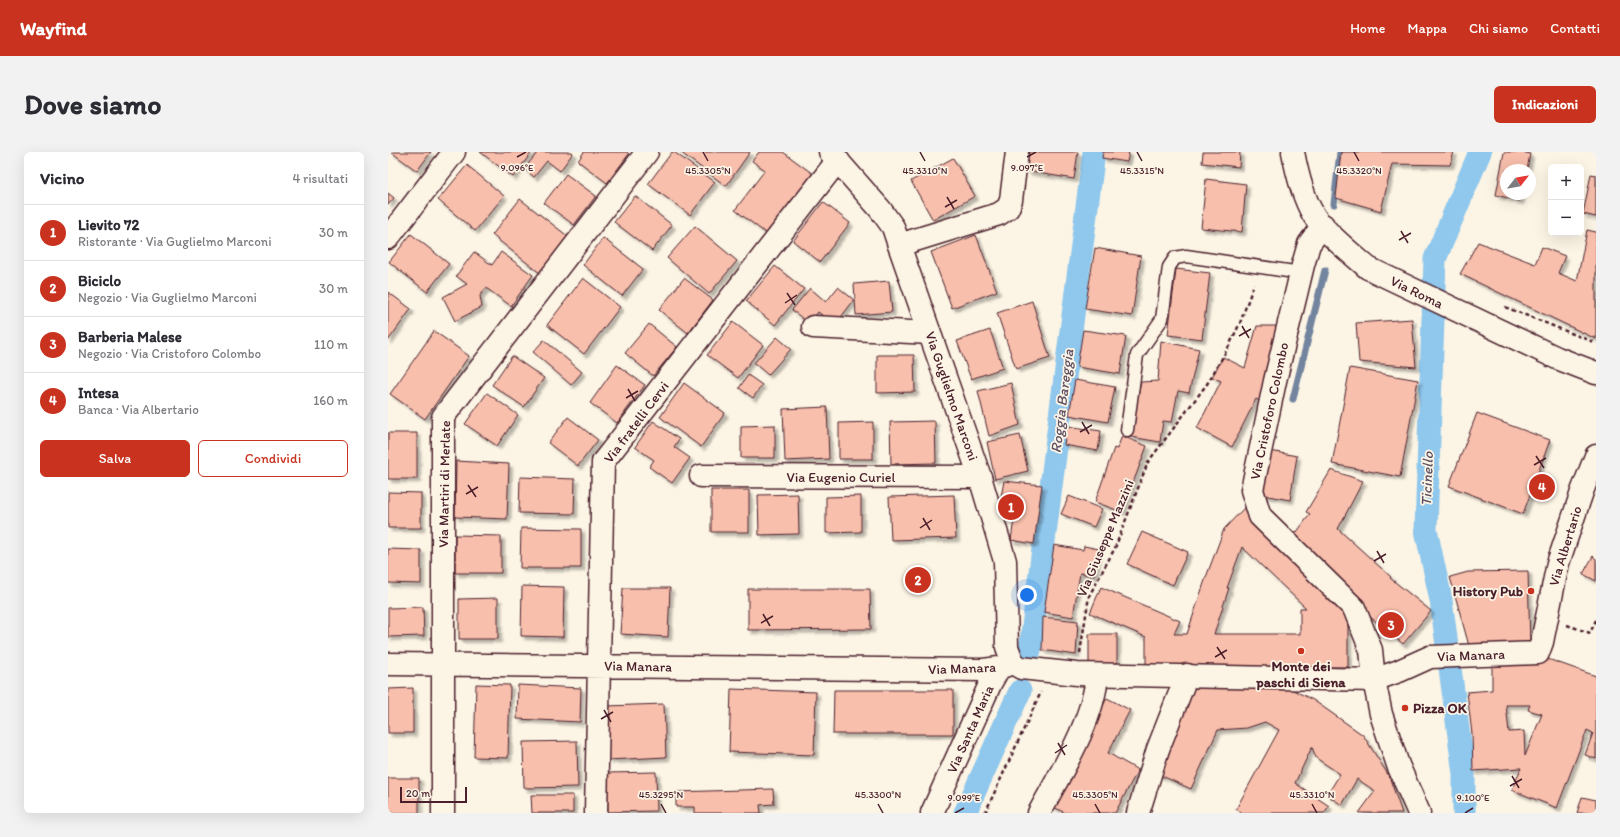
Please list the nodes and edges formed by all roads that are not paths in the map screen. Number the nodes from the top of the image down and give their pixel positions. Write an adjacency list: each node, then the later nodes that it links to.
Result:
1 (454, 152): 7 (street)
2 (647, 152): 19 (street, Via Martiri di Merlate)
3 (1017, 152): 8 (street)
4 (1292, 152): 6 (street, Via Roma)
5 (834, 156): 8 (street, Via Guglielmo Marconi); 21 (street, Via fratelli Cervi)
6 (1323, 225): 9 (street, Via Cristoforo Colombo); 12 (street, Via Roma)
7 (388, 238)
8 (899, 245): 11 (street, Via Guglielmo Marconi)
9 (1301, 273): 13 (lane); 24 (street, Via Cristoforo Colombo)
10 (813, 327): 11 (street)
11 (930, 333): 16 (street, Via Guglielmo Marconi)
12 (1596, 374)
13 (1127, 430)
14 (1596, 456): 17 (street, Via Albertario)
15 (701, 476): 16 (street, Via Eugenio Curiel)
16 (980, 478): 20 (street, Via Guglielmo Marconi)
17 (1547, 615): 24 (street, Via Manara)
18 (388, 664): 19 (street, Via Manara)
19 (443, 664): 21 (street, Via Manara); 25 (street, Via Martiri di Merlate)
20 (1006, 665): 21 (street, Via Manara); 22 (street, Via Manara); 27 (street, Via Santa Maria)
21 (599, 666): 26 (street, Via fratelli Cervi)
22 (1087, 675): 23 (street, Via Manara); 28 (street)
23 (1187, 675): 24 (street, Via Manara); 29 (street)
24 (1374, 680): 30 (street, Via Cristoforo Colombo)
25 (443, 813)
26 (596, 813)
27 (932, 813)
28 (1039, 813)
29 (1138, 813)
30 (1419, 813)

